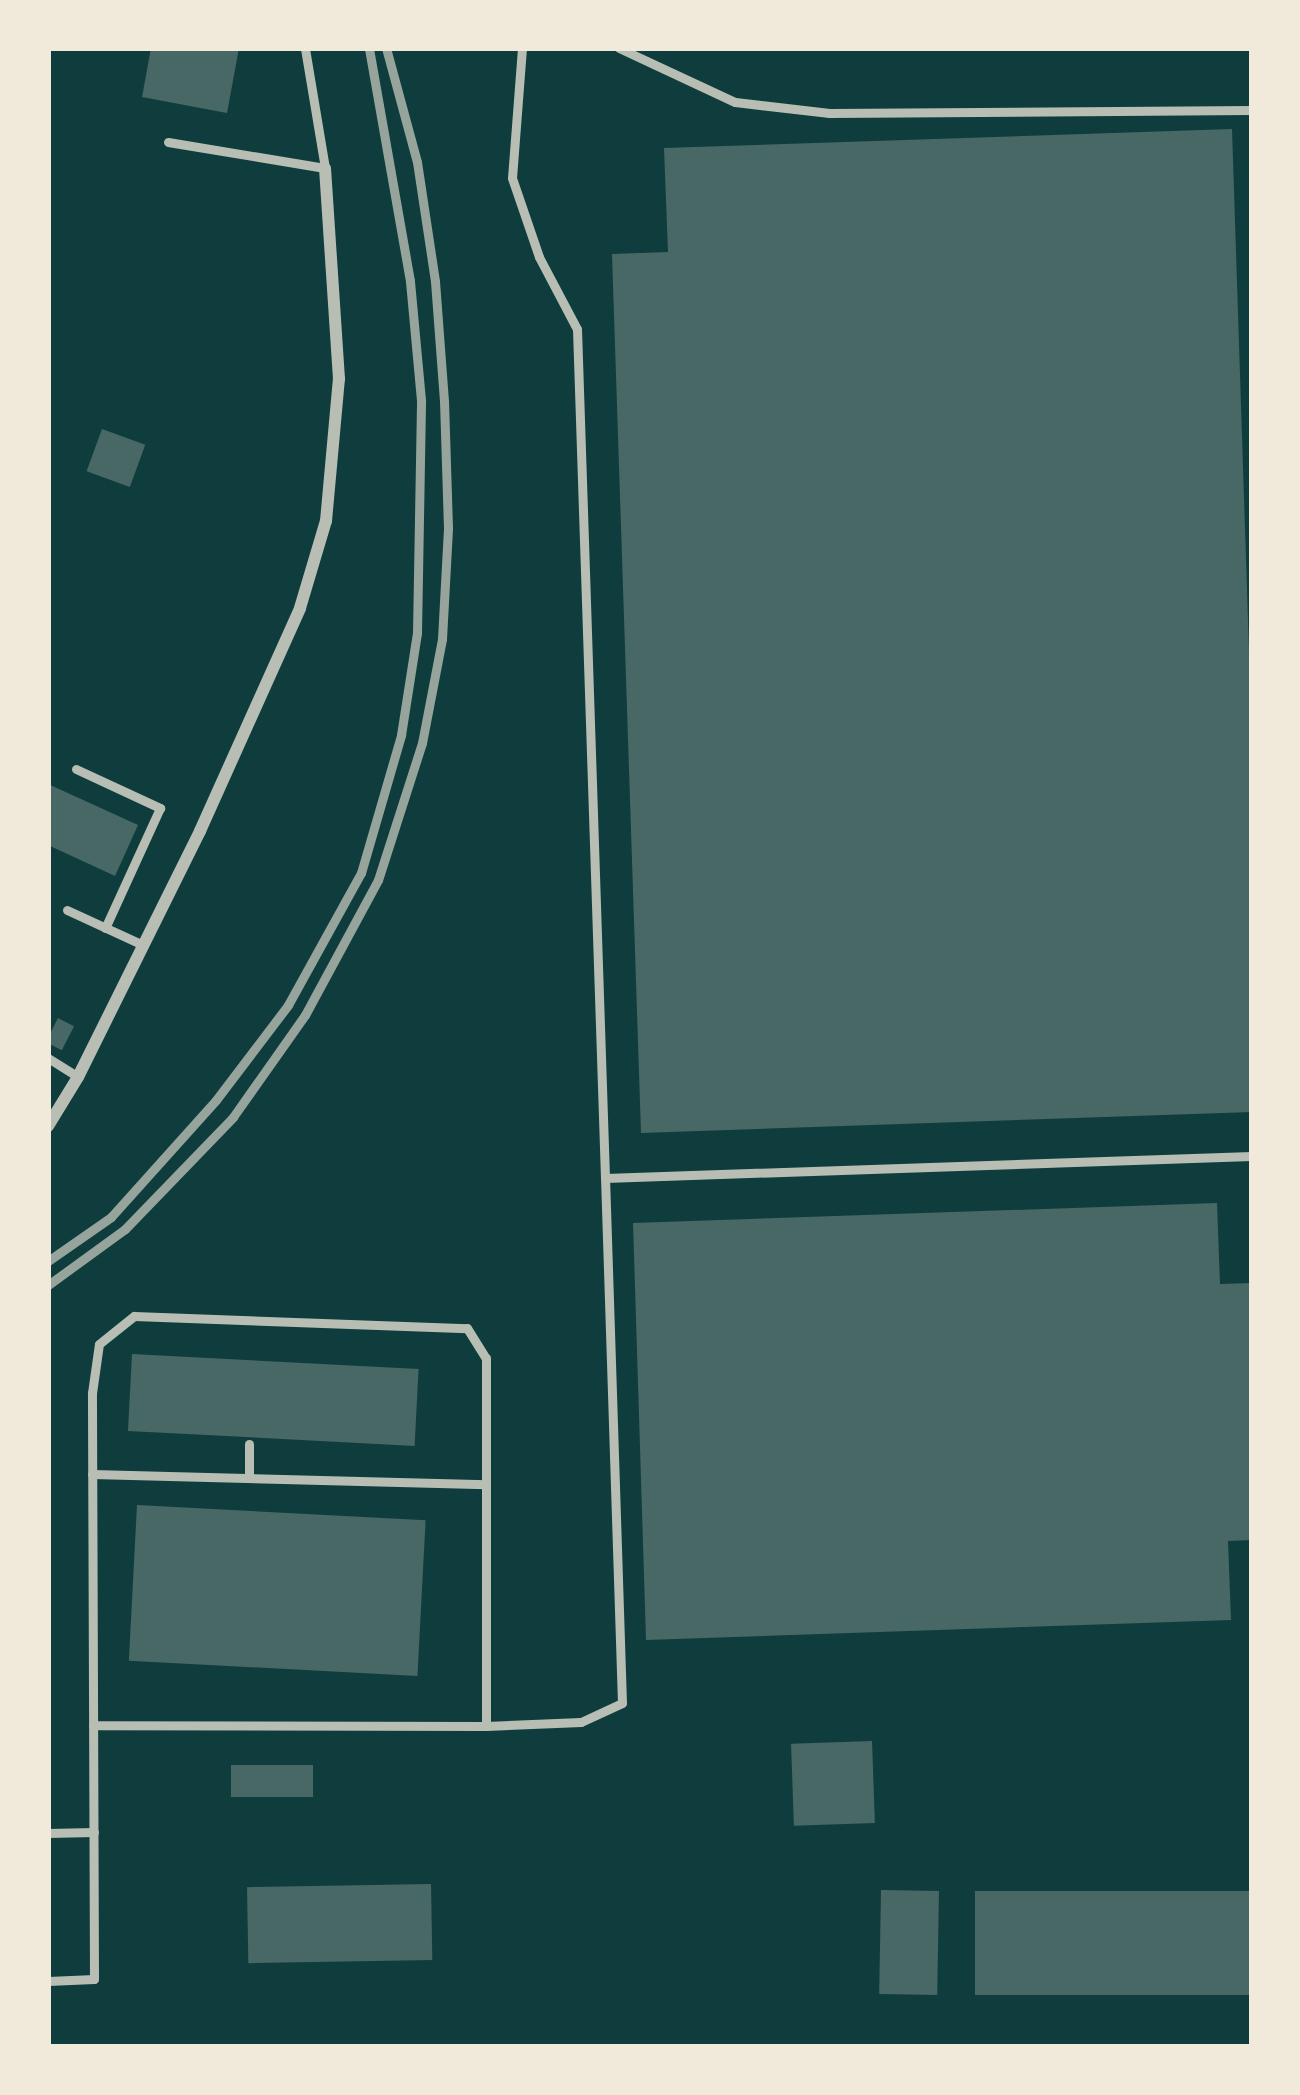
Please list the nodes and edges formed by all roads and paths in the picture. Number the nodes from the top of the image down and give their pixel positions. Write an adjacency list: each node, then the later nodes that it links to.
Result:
1 (304, 48): 6 (lane)
2 (522, 48): 15 (lane)
3 (619, 48): 4 (lane)
4 (1252, 110)
5 (168, 142): 6 (lane)
6 (325, 168): 10 (street)
7 (76, 769): 9 (lane)
8 (68, 910): 9 (lane)
9 (105, 928): 10 (lane)
10 (143, 945): 12 (street)
11 (48, 1058): 12 (lane)
12 (78, 1077): 13 (street)
13 (48, 1126)
14 (1252, 1156): 15 (lane)
15 (604, 1178): 21 (lane)
16 (249, 1444): 18 (lane)
17 (92, 1474): 18 (lane); 19 (lane); 20 (lane)
18 (249, 1478): 19 (lane)
19 (486, 1484): 21 (lane)
20 (93, 1725): 21 (lane); 22 (lane)
21 (486, 1726)
22 (94, 1832): 23 (lane); 24 (lane)
23 (48, 1833)
24 (48, 1981)

